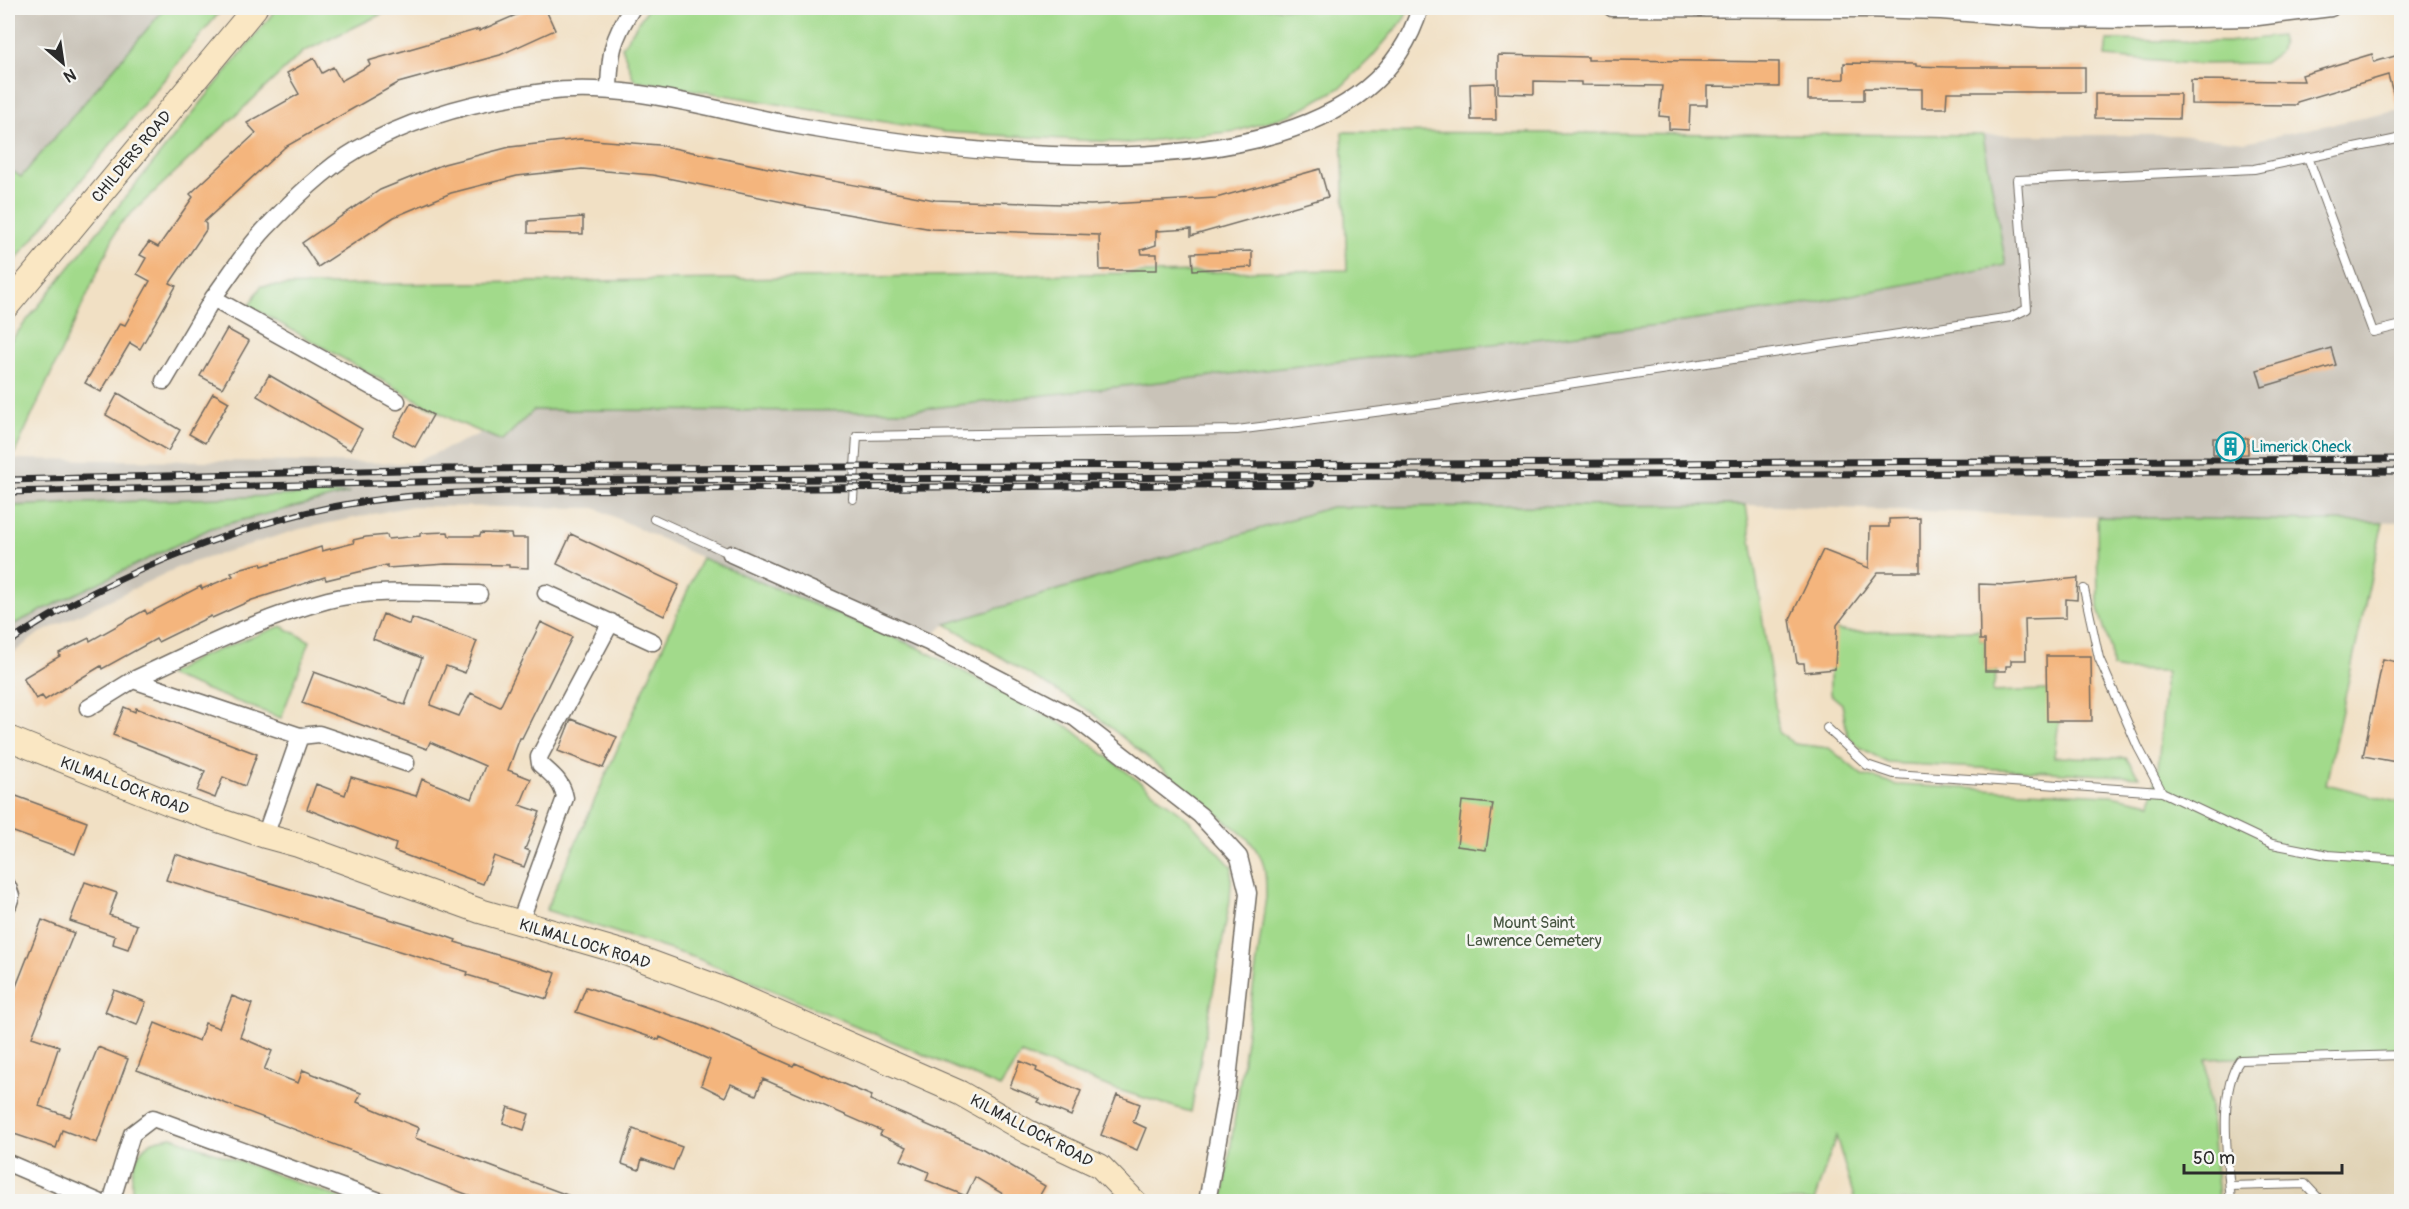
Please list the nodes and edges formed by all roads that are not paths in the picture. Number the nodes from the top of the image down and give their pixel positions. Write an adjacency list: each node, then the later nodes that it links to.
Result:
1 (255, 8): 13 (street, CHILDERS ROAD)
2 (632, 8): 9 (street)
3 (1420, 8): 9 (street)
4 (1612, 8): 5 (street)
5 (1732, 8): 7 (street)
6 (2331, 8): 8 (street)
7 (1941, 9): 8 (street)
8 (2141, 14)
9 (609, 90): 12 (street)
10 (2402, 138): 11 (lane)
11 (2308, 158): 14 (lane); 17 (lane)
12 (213, 298): 15 (street); 16 (street)
13 (8, 305)
14 (2402, 325)
15 (164, 381)
16 (398, 401)
17 (853, 499)
18 (654, 519): 19 (lane)
19 (731, 554): 44 (street)
20 (2084, 589): 31 (lane)
21 (546, 593): 23 (street)
22 (479, 594): 25 (street)
23 (611, 622): 24 (street); 36 (street)
24 (652, 642)
25 (133, 680): 26 (street); 28 (street)
26 (88, 708)
27 (1827, 728): 31 (lane)
28 (300, 736): 30 (street); 32 (street)
29 (8, 738): 32 (street, KILMALLOCK ROAD)
30 (406, 763)
31 (2162, 792): 33 (lane)
32 (265, 836): 36 (street, KILMALLOCK ROAD)
33 (2402, 860)
34 (8, 887): 35 (street)
35 (8, 905)
36 (520, 922): 43 (street, KILMALLOCK ROAD)
37 (2402, 1055): 39 (lane)
38 (8, 1163): 40 (street)
39 (2230, 1186): 45 (lane); 46 (lane)
40 (99, 1202)
41 (111, 1202): 42 (street)
42 (382, 1202)
43 (1135, 1202)
44 (1207, 1202)
45 (2231, 1202)
46 (2322, 1202)

